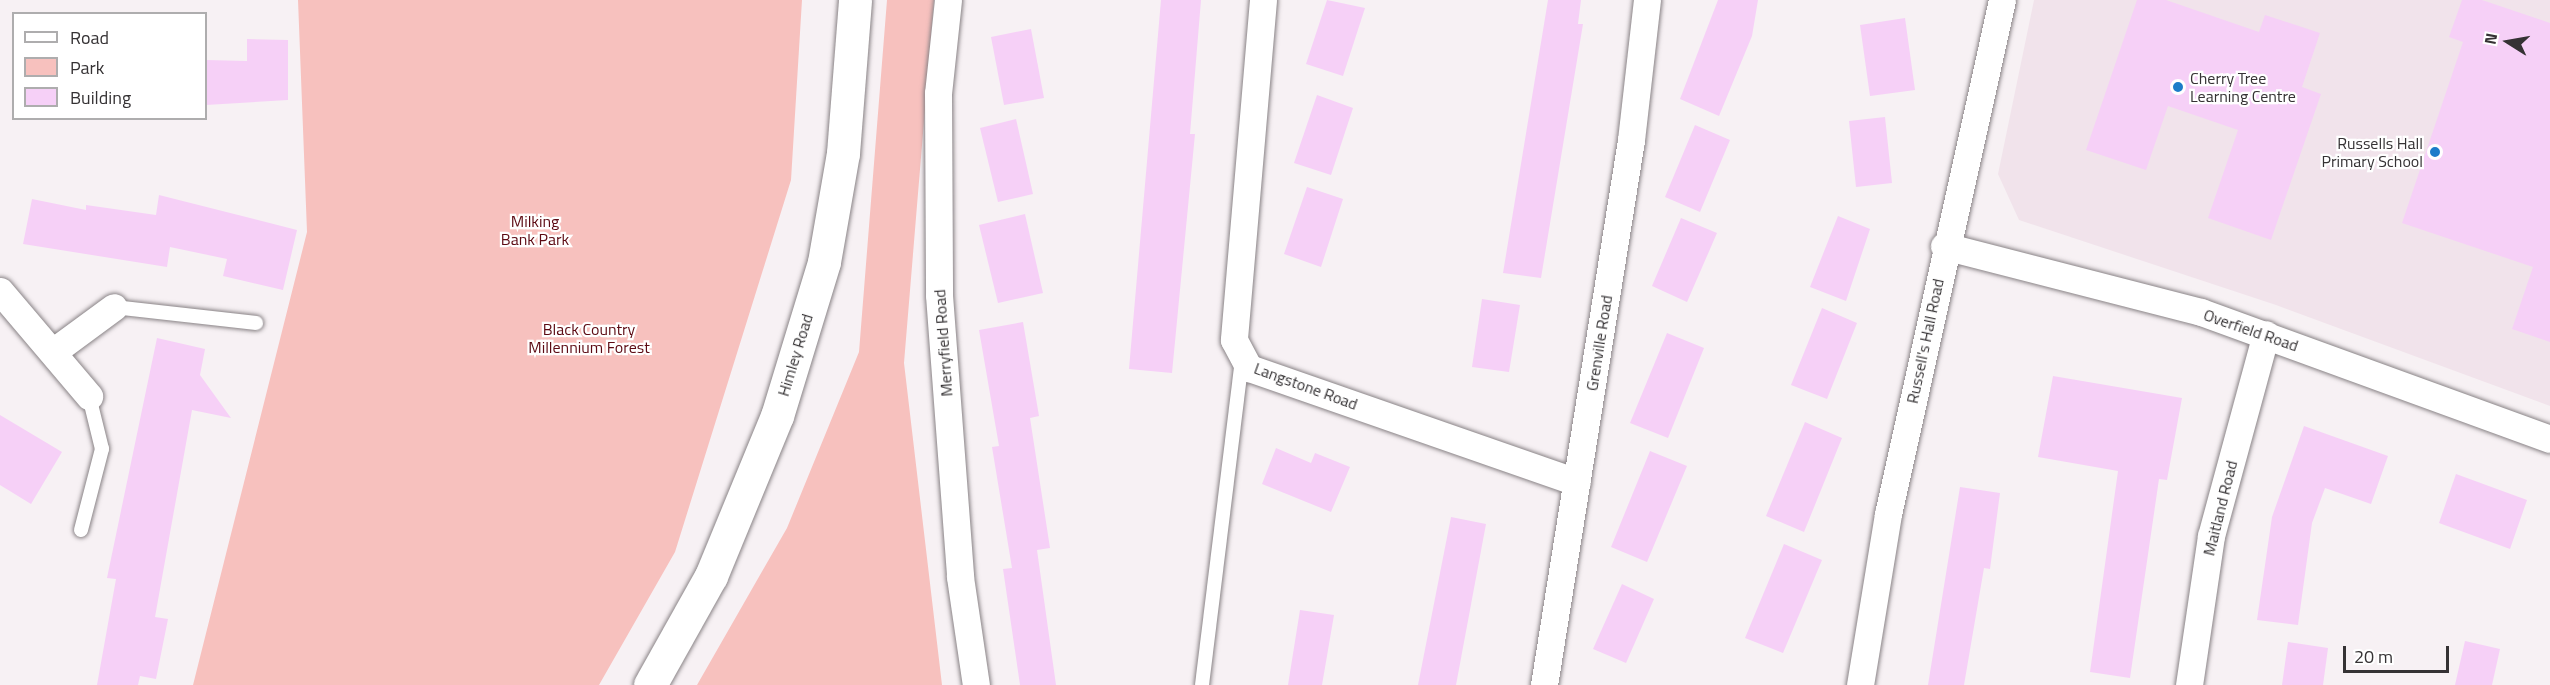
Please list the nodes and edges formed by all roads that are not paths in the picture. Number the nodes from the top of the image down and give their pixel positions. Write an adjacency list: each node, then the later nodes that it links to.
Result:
1 (855, 0): 17 (main road, Himley Road)
2 (948, 0): 18 (street, Merryfield Road)
3 (1263, 0): 12 (street, Langstone Road)
4 (1647, 0): 15 (street, Grenville Road)
5 (2002, 0): 6 (street, Russell's Hall Road)
6 (1944, 246): 10 (street, Overfield Road); 21 (street, Russell's Hall Road)
7 (0, 291): 11 (street)
8 (114, 307): 9 (lane); 11 (street)
9 (256, 323)
10 (2266, 334): 14 (street, Overfield Road); 22 (street, Maitland Road)
11 (54, 351): 13 (street)
12 (1242, 354): 15 (street, Langstone Road); 19 (lane)
13 (89, 396): 16 (lane)
14 (2550, 439)
15 (1577, 482): 20 (street, Grenville Road)
16 (81, 530)
17 (650, 685)
18 (976, 685)
19 (1202, 685)
20 (1544, 685)
21 (1860, 685)
22 (2189, 685)

